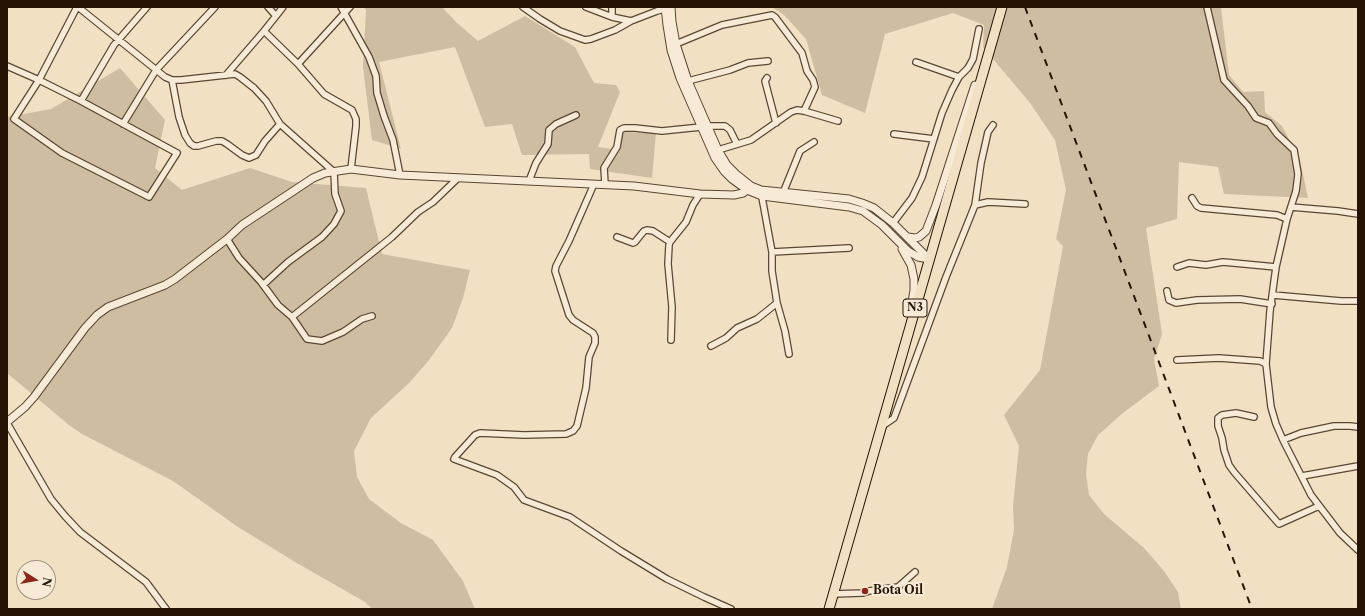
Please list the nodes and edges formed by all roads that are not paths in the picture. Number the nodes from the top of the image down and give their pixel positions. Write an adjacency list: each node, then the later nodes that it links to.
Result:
1 (78, 7): 21 (street); 31 (street)
2 (147, 7): 21 (street)
3 (215, 7): 27 (street)
4 (268, 7): 15 (street)
5 (283, 7): 15 (street)
6 (341, 7): 14 (street)
7 (350, 7): 14 (street)
8 (523, 7): 17 (street)
9 (586, 7): 16 (street)
10 (612, 7): 16 (street)
11 (668, 7): 17 (street); 22 (street); 42 (street)
12 (1002, 7): 20 (highway, N3)
13 (1207, 7): 62 (street)
14 (344, 14): 25 (street); 50 (street)
15 (276, 16): 19 (street)
16 (612, 17): 17 (street)
17 (631, 21)
18 (979, 30): 29 (street)
19 (264, 31): 25 (street); 28 (street)
20 (993, 38): 66 (street); 73 (highway, N3)
21 (119, 40): 27 (street); 34 (street)
22 (676, 44): 33 (street); 35 (street)
23 (768, 60): 33 (street)
24 (916, 62): 29 (street)
25 (298, 64): 48 (street)
26 (7, 66): 31 (street)
27 (156, 70): 32 (street); 39 (street)
28 (226, 75): 32 (street); 40 (street)
29 (959, 77): 44 (street)
30 (767, 78): 38 (street)
31 (39, 80): 34 (street); 39 (street)
32 (172, 80): 40 (street)
33 (688, 81): 42 (street)
34 (81, 101): 39 (street)
35 (804, 110): 37 (street); 38 (street)
36 (576, 115): 52 (street)
37 (838, 121)
38 (776, 123): 46 (street)
39 (123, 124)
40 (280, 124): 49 (street)
41 (993, 125): 61 (street)
42 (704, 126): 46 (street); 47 (street); 54 (street); 55 (street)
43 (894, 134): 44 (street)
44 (934, 139): 65 (street)
45 (814, 142): 57 (street)
46 (737, 144): 47 (street)
47 (718, 150): 55 (street)
48 (351, 169): 49 (street); 50 (street)
49 (334, 172): 68 (street); 76 (street)
50 (400, 175): 51 (street)
51 (458, 178): 52 (street); 83 (street)
52 (529, 181): 53 (street)
53 (594, 184): 54 (street); 102 (street)
54 (605, 184): 58 (street)
55 (749, 188): 56 (street); 58 (street)
56 (761, 193): 57 (street); 70 (street); 72 (street)
57 (783, 193): 65 (street)
58 (700, 194): 69 (street)
59 (1192, 198): 64 (street)
60 (1025, 204): 61 (street)
61 (975, 205): 92 (street)
62 (1291, 207): 63 (street); 64 (street)
63 (1358, 214)
64 (1287, 219): 75 (street)
65 (893, 223): 66 (street)
66 (906, 236): 73 (street)
67 (616, 237): 69 (street)
68 (227, 239): 76 (street); 91 (street)
69 (670, 242): 84 (street)
70 (899, 243): 73 (street); 86 (street)
71 (849, 248): 72 (street)
72 (772, 252): 80 (street)
73 (929, 259): 86 (highway, N3)
74 (1177, 267): 75 (street)
75 (1276, 268): 78 (street)
76 (263, 285): 83 (street)
77 (1167, 291): 81 (street)
78 (1273, 296): 79 (street); 81 (street)
79 (1358, 301)
80 (777, 303): 85 (street); 87 (street)
81 (1272, 304): 89 (street)
82 (372, 316): 83 (street)
83 (292, 317)
84 (671, 340)
85 (711, 346)
86 (904, 349): 92 (highway, N3)
87 (789, 354)
88 (1177, 360): 89 (street)
89 (1266, 364): 94 (street)
90 (1254, 417): 97 (street)
91 (7, 422): 101 (street)
92 (880, 427): 100 (highway, N3)
93 (1358, 427): 94 (street)
94 (1283, 440): 96 (street)
95 (1358, 466): 96 (street)
96 (1302, 476): 97 (street)
97 (1319, 506): 98 (street)
98 (1358, 550)
99 (915, 572): 100 (street)
100 (832, 594): 103 (highway, N3)
101 (166, 609)
102 (731, 609)
103 (829, 609)

